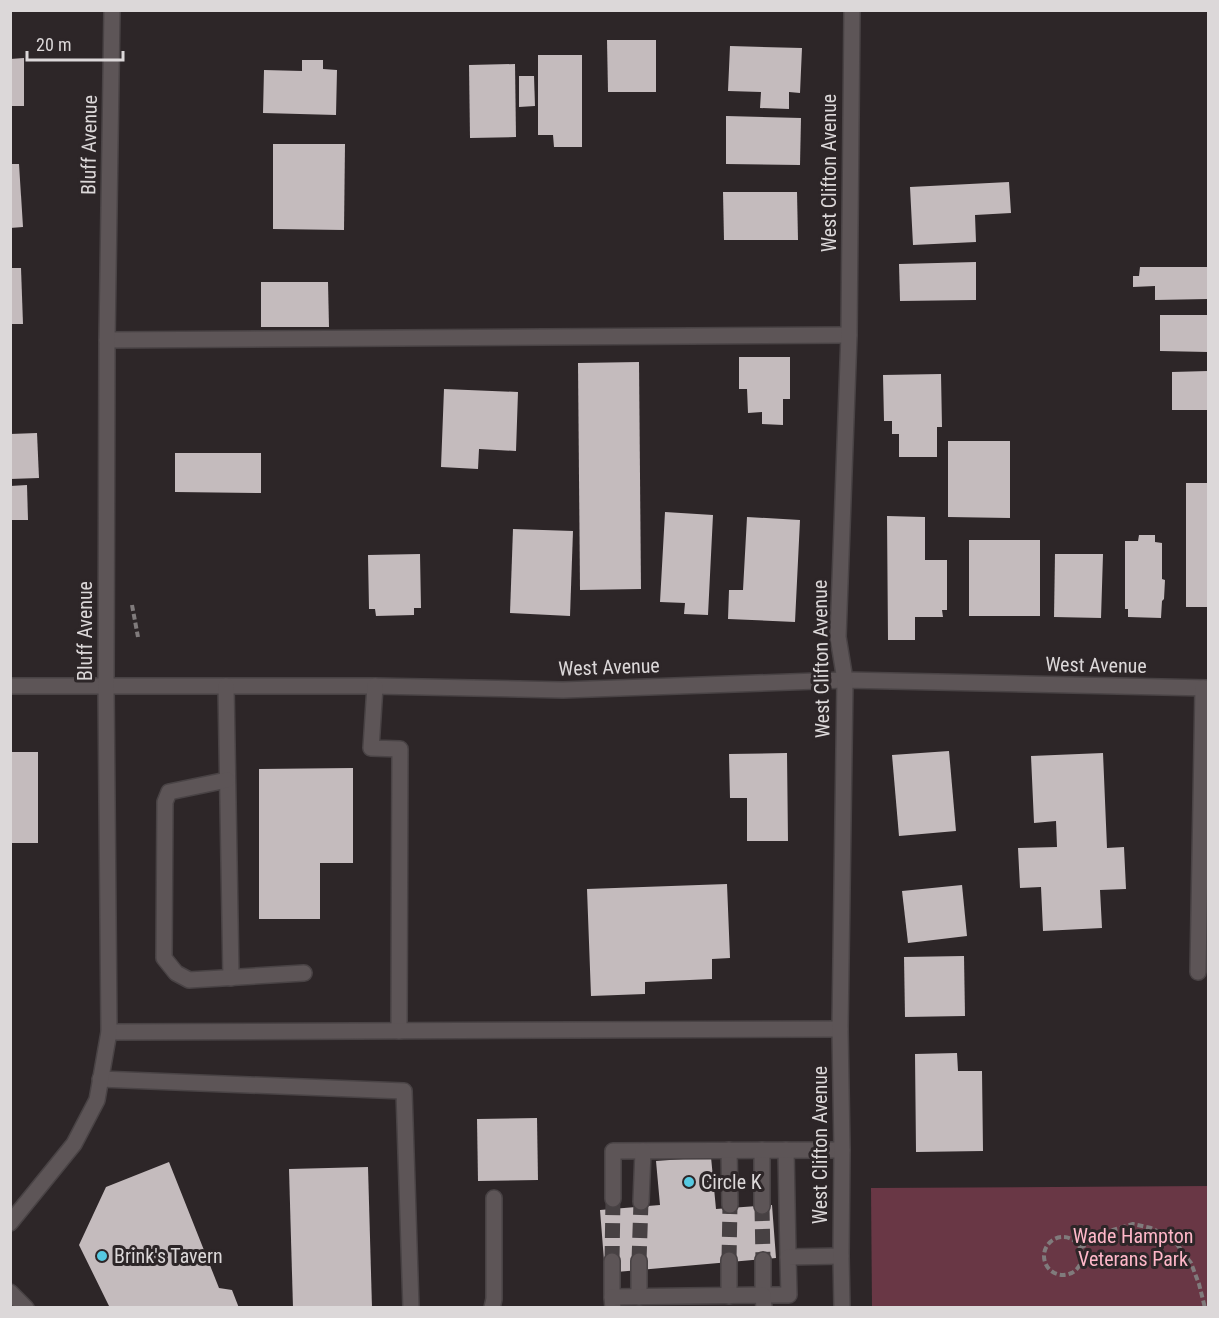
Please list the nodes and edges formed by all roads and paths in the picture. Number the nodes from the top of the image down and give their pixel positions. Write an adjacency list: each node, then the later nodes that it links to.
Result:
1 (112, 10): 4 (street, Bluff Avenue)
2 (852, 10): 3 (street, West Clifton Avenue)
3 (849, 335): 4 (street); 5 (street, West Clifton Avenue)
4 (107, 340): 7 (street, Bluff Avenue)
5 (845, 680): 9 (street, West Avenue); 10 (street, West Avenue); 15 (street, West Clifton Avenue)
6 (10, 686): 7 (street, West Avenue)
7 (106, 686): 8 (street, West Avenue); 17 (street, Bluff Avenue)
8 (226, 686): 9 (street, West Avenue); 11 (street)
9 (375, 686): 16 (street)
10 (1206, 688): 12 (street)
11 (227, 780): 14 (street); 14 (street)
12 (1198, 972)
13 (304, 973): 14 (street)
14 (231, 978)
15 (840, 1029): 16 (street); 22 (street, West Clifton Avenue)
16 (399, 1031): 17 (street)
17 (109, 1032): 18 (street, Bluff Avenue)
18 (100, 1079): 29 (street, Bluff Avenue); 43 (street)
19 (729, 1150): 20 (street); 23 (street); 27 (street)
20 (762, 1150): 21 (street); 28 (street)
21 (786, 1150): 22 (street); 32 (street)
22 (842, 1150): 31 (street, West Clifton Avenue)
23 (643, 1151): 25 (street); 26 (street)
24 (494, 1198): 44 (street)
25 (613, 1199)
26 (641, 1202)
27 (730, 1205)
28 (762, 1206)
29 (10, 1223)
30 (1080, 1248): 30 (path); 46 (path)
31 (841, 1256): 32 (street); 45 (street, West Clifton Avenue)
32 (788, 1257): 40 (street)
33 (639, 1260): 39 (street)
34 (729, 1260): 38 (street)
35 (763, 1260): 40 (street)
36 (612, 1261): 41 (street)
37 (10, 1292): 42 (street)
38 (729, 1296): 39 (street); 40 (street)
39 (639, 1297): 41 (street)
40 (763, 1301)
41 (613, 1303)
42 (26, 1308)
43 (411, 1308)
44 (492, 1308)
45 (842, 1308)
46 (1205, 1308)

